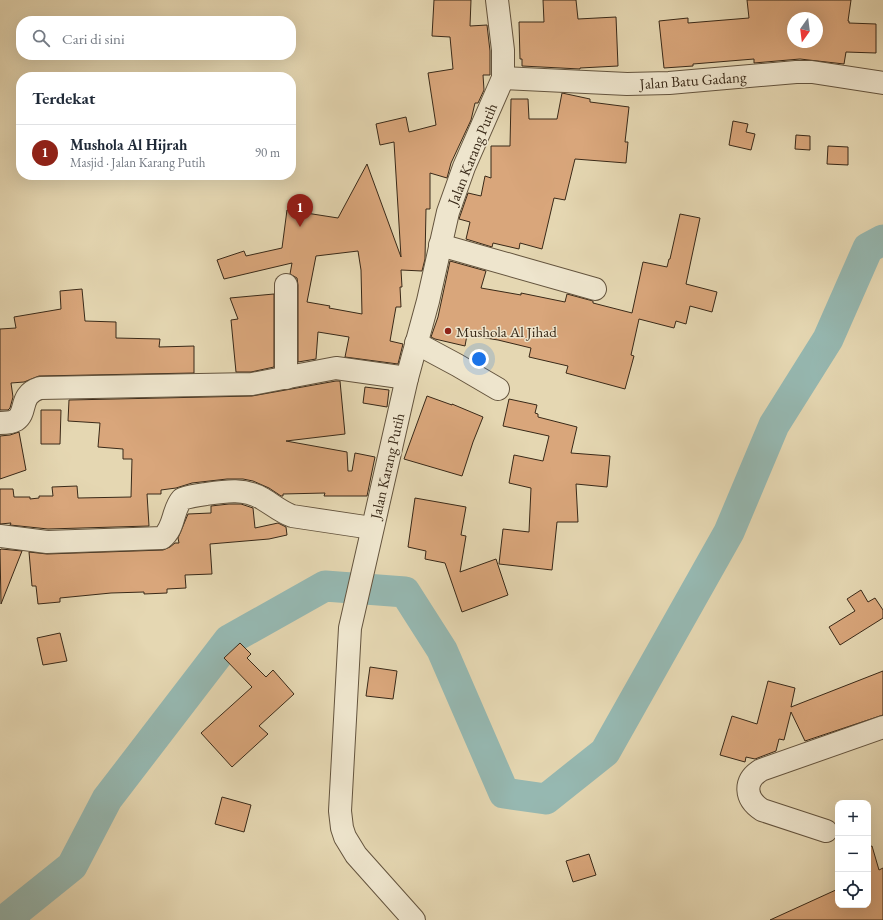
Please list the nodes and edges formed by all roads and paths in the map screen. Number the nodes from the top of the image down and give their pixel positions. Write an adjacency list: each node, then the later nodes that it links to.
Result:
1 (497, 0): 2 (street, Jalan Karang Putih)
2 (503, 78): 3 (street, Jalan Batu Gadang); 4 (street, Jalan Karang Putih)
3 (883, 84)
4 (440, 245): 6 (street); 7 (street, Jalan Karang Putih)
5 (286, 285): 8 (street)
6 (595, 289)
7 (416, 343): 9 (street, Jalan Karang Putih); 10 (street)
8 (286, 378): 9 (street); 11 (street)
9 (407, 378): 12 (street, Jalan Karang Putih)
10 (498, 389)
11 (0, 423)
12 (371, 533): 13 (street); 16 (street, Jalan Karang Putih)
13 (0, 536)
14 (883, 727): 15 (street)
15 (826, 831)
16 (414, 920)

